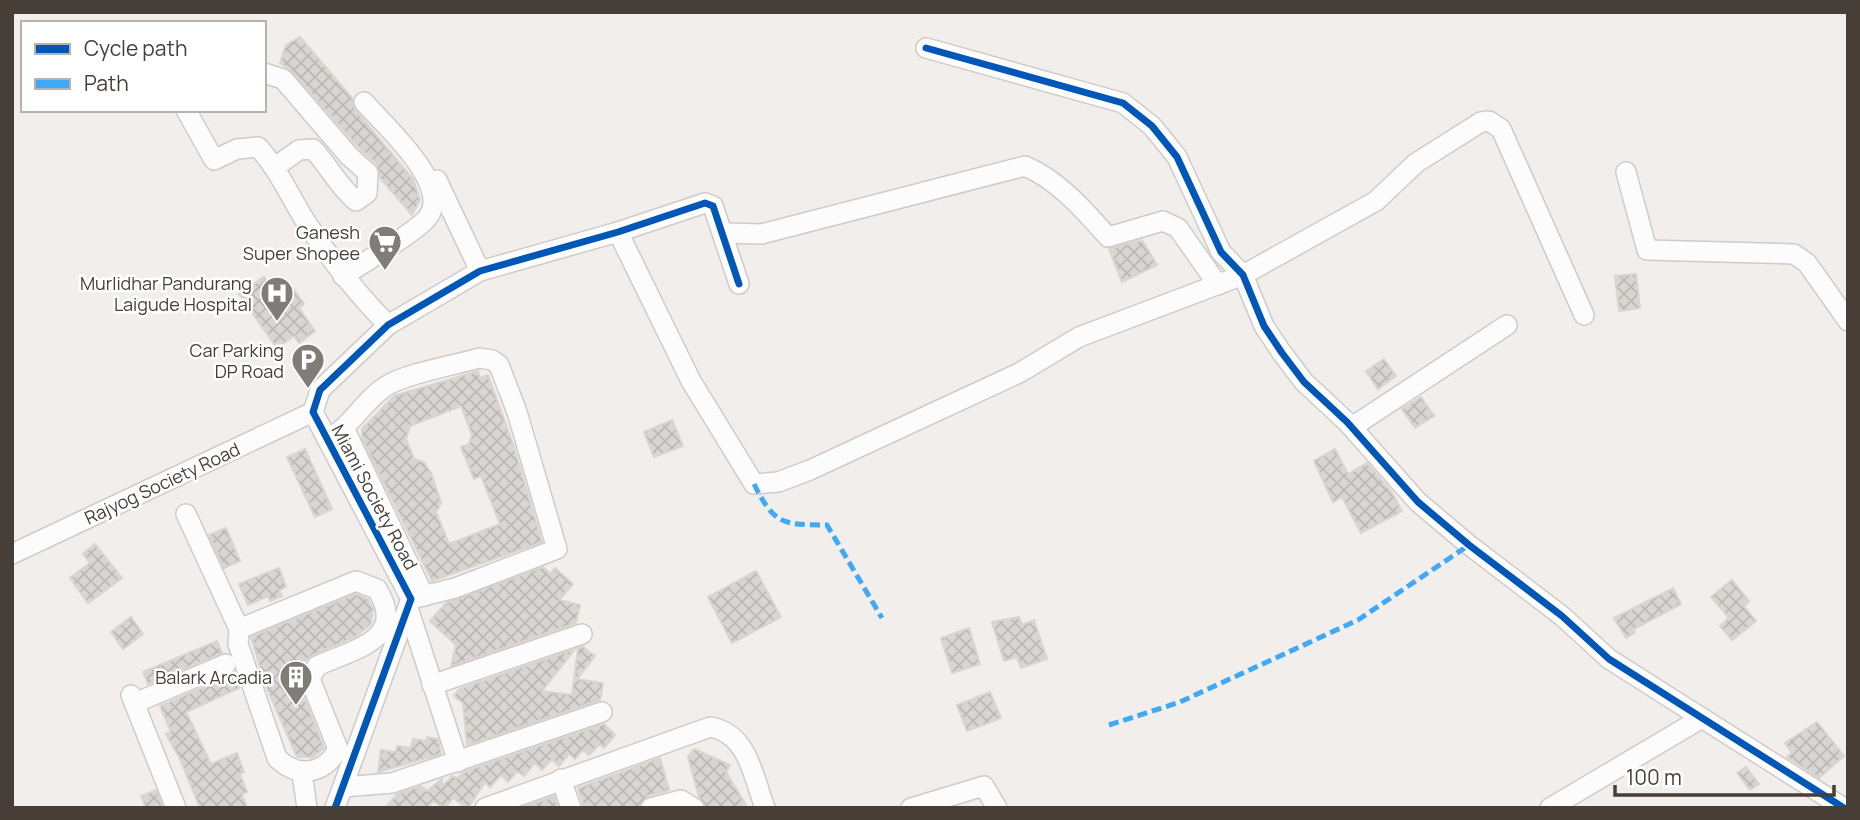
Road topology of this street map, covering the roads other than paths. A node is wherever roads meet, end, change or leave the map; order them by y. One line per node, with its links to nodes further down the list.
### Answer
1 (926, 48): 11 (street)
2 (266, 74): 6 (street)
3 (364, 102): 12 (street)
4 (188, 112): 6 (street)
5 (429, 164): 10 (street)
6 (275, 167): 12 (street)
7 (1626, 172): 16 (street)
8 (618, 232): 9 (street, Miami Society Road); 10 (street, Miami Society Road); 14 (street)
9 (724, 233): 13 (street); 14 (street)
10 (480, 271): 17 (street, Miami Society Road)
11 (1243, 275): 14 (street); 15 (street); 20 (street)
12 (343, 276): 17 (street)
13 (740, 284)
14 (1218, 285)
15 (1584, 315)
16 (1848, 321)
17 (388, 325): 19 (street, Miami Society Road)
18 (1507, 325): 20 (street)
19 (313, 412): 22 (street, Miami Society Road); 25 (street, Rajyog Society Road)
20 (1352, 427): 32 (street)
21 (345, 430): 22 (street); 24 (street); 26 (street)
22 (327, 439): 24 (street, Miami Society Road)
23 (186, 514): 27 (street)
24 (380, 523): 26 (street, Miami Society Road)
25 (12, 554)
26 (414, 601): 30 (street, Miami Society Road); 36 (street)
27 (239, 629): 34 (street); 34 (street)
28 (582, 634): 30 (street)
29 (226, 664): 37 (street)
30 (432, 685): 33 (street, Miami Society Road)
31 (602, 712): 33 (street)
32 (1702, 718): 47 (street); 48 (street)
33 (458, 762): 36 (street)
34 (302, 773): 38 (street)
35 (561, 779): 40 (street); 41 (street); 44 (street)
36 (343, 787): 39 (street)
37 (177, 808)
38 (307, 808)
39 (335, 808)
40 (485, 808)
41 (570, 808)
42 (651, 808): 43 (street)
43 (694, 808)
44 (765, 808)
45 (911, 808): 46 (street)
46 (997, 808)
47 (1550, 808)
48 (1843, 808)

